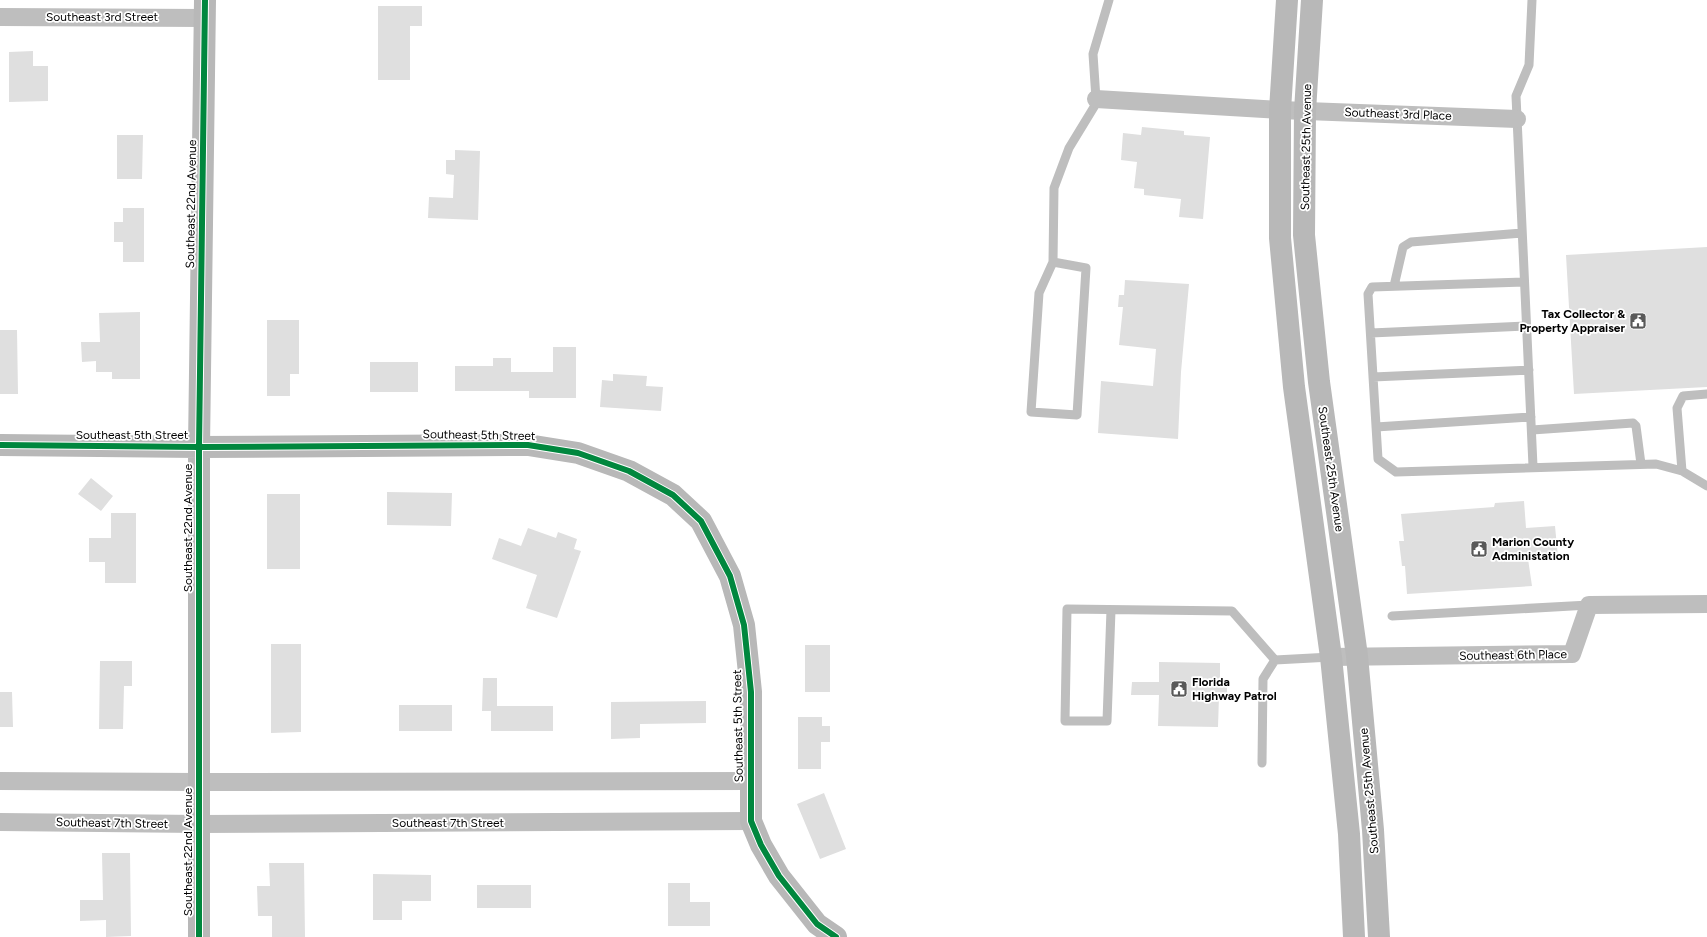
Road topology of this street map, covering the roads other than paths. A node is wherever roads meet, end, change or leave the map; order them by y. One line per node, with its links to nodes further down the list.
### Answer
1 (1109, 0): 7 (lane)
2 (1287, 0): 8 (street, Southeast 25th Avenue)
3 (1312, 0): 9 (street, Southeast 25th Avenue)
4 (1532, 0): 10 (lane)
5 (205, 9): 6 (street, Southeast 3rd Street); 24 (street, Southeast 22nd Avenue)
6 (0, 16)
7 (1096, 99): 8 (street, Southeast 3rd Place); 12 (lane)
8 (1280, 110): 9 (street, Southeast 3rd Place); 34 (street, Southeast 25th Avenue)
9 (1305, 111): 10 (street, Southeast 3rd Place); 33 (street, Southeast 25th Avenue)
10 (1517, 119): 11 (lane)
11 (1522, 233): 13 (lane); 14 (lane)
12 (1053, 262): 12 (lane)
13 (1524, 282): 14 (lane); 15 (lane)
14 (1394, 286): 16 (lane)
15 (1526, 326): 16 (lane); 17 (lane)
16 (1371, 333): 18 (lane)
17 (1529, 370): 18 (lane); 20 (lane)
18 (1373, 377): 21 (lane)
19 (1707, 394): 27 (lane)
20 (1531, 417): 21 (lane); 22 (lane)
21 (1376, 427): 26 (lane)
22 (1532, 430): 25 (lane); 26 (lane)
23 (0, 445): 24 (street, Southeast 5th Street)
24 (199, 447): 38 (street, Southeast 5th Street); 39 (street, Southeast 22nd Avenue)
25 (1641, 464): 26 (lane); 27 (lane)
26 (1533, 466)
27 (1682, 471): 28 (lane)
28 (1707, 486)
29 (1707, 604): 30 (street)
30 (1589, 605): 32 (lane); 33 (street, Southeast 6th Place)
31 (1111, 610): 31 (lane); 35 (lane)
32 (1392, 616)
33 (1357, 656): 34 (street, Southeast 6th Place); 46 (street, Southeast 25th Avenue)
34 (1331, 657): 35 (lane); 45 (street, Southeast 25th Avenue)
35 (1275, 660): 36 (lane)
36 (1262, 763)
37 (0, 781): 39 (street)
38 (751, 781): 39 (street); 40 (street, Southeast 5th Street)
39 (199, 782): 42 (street, Southeast 22nd Avenue)
40 (751, 821): 42 (street, Southeast 7th Street); 44 (street)
41 (0, 822): 42 (street, Southeast 7th Street)
42 (199, 824): 43 (street, Southeast 22nd Avenue)
43 (199, 937)
44 (836, 937)
45 (1354, 937)
46 (1379, 937)

